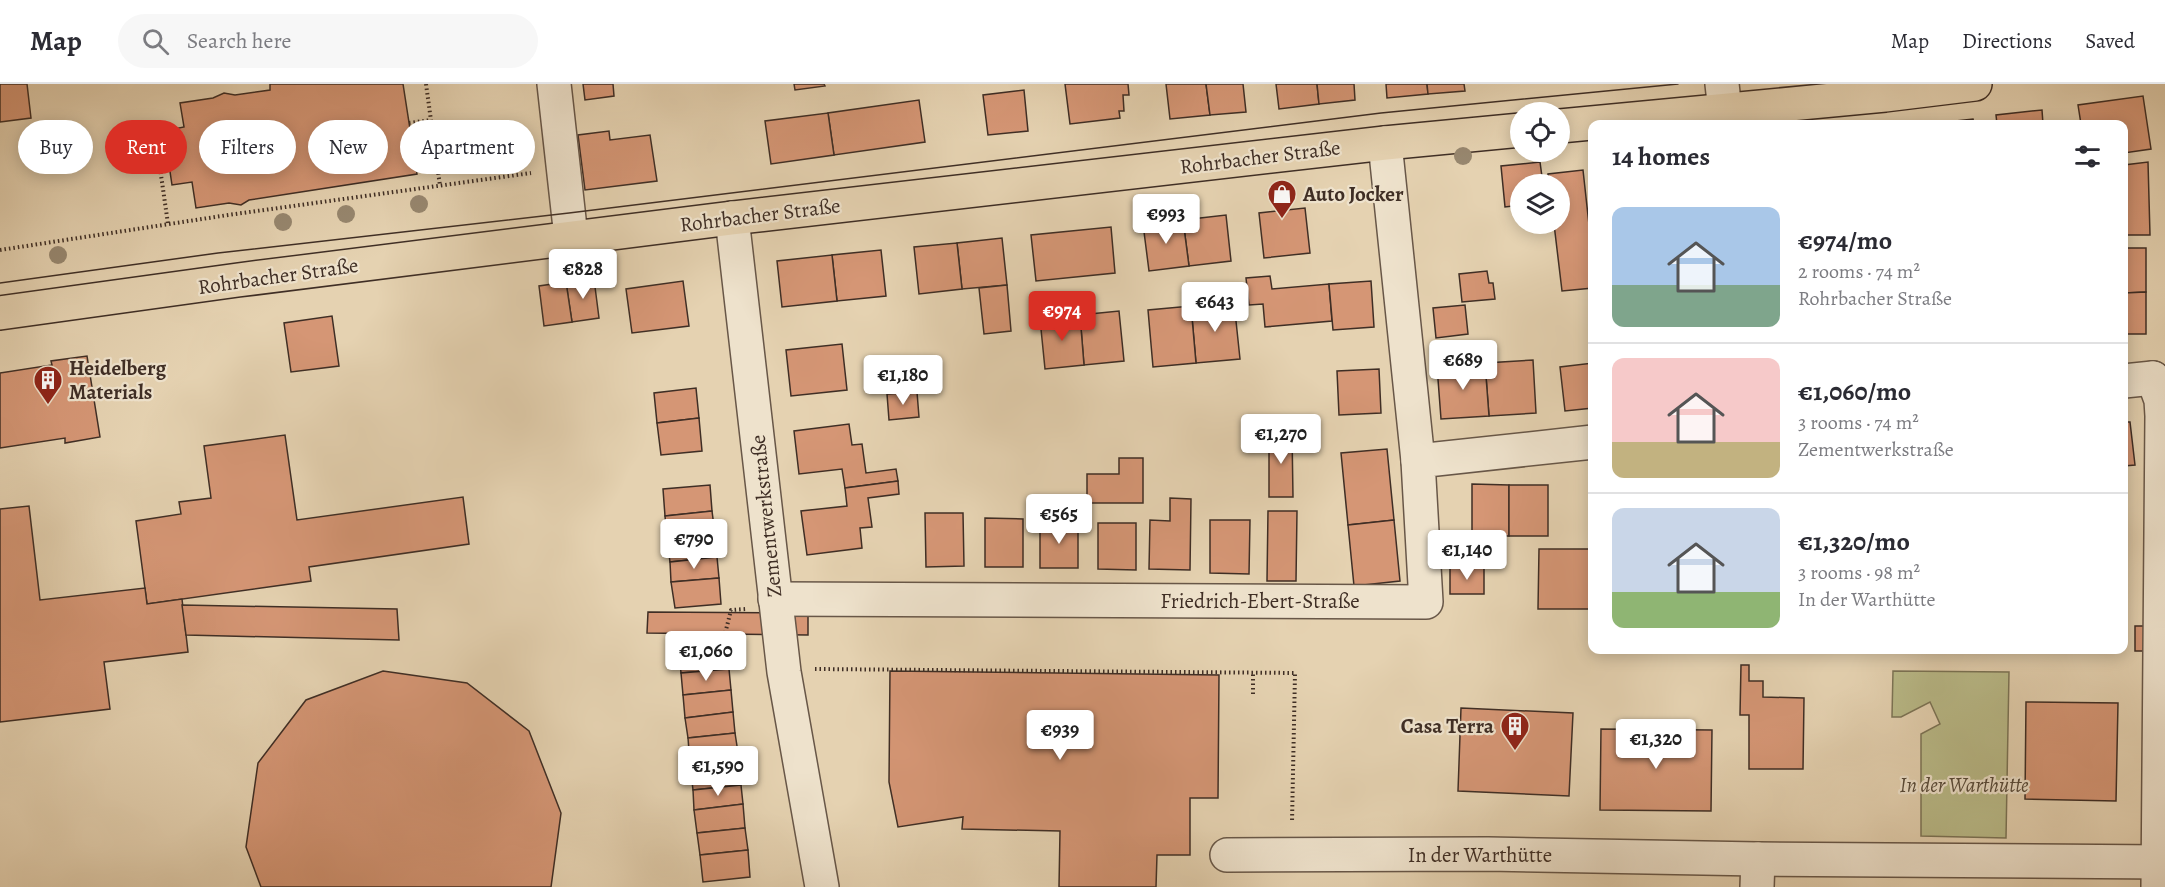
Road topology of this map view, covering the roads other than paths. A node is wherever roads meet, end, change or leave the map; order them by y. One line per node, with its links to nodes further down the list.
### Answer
1 (554, 84): 10 (street)
2 (1974, 84): 3 (main road)
3 (1723, 98): 4 (main road)
4 (1595, 120)
5 (1588, 121): 6 (main road)
6 (1570, 124)
7 (1510, 131): 8 (main road, Rohrbacher Straße)
8 (1384, 142): 9 (main road, Rohrbacher Straße); 14 (street)
9 (732, 218): 10 (main road, Rohrbacher Straße); 16 (street, Zementwerkstraße)
10 (571, 237): 11 (main road, Rohrbacher Straße)
11 (0, 313)
12 (2147, 374): 15 (street)
13 (1588, 443): 14 (street)
14 (1418, 462): 16 (street, Friedrich-Ebert-Straße)
15 (2163, 590): 18 (street)
16 (766, 603): 20 (street, Zementwerkstraße)
17 (1227, 855): 19 (street, In der Warthütte)
18 (2160, 870): 19 (street, In der Warthütte)
19 (1758, 873)
20 (821, 885)

